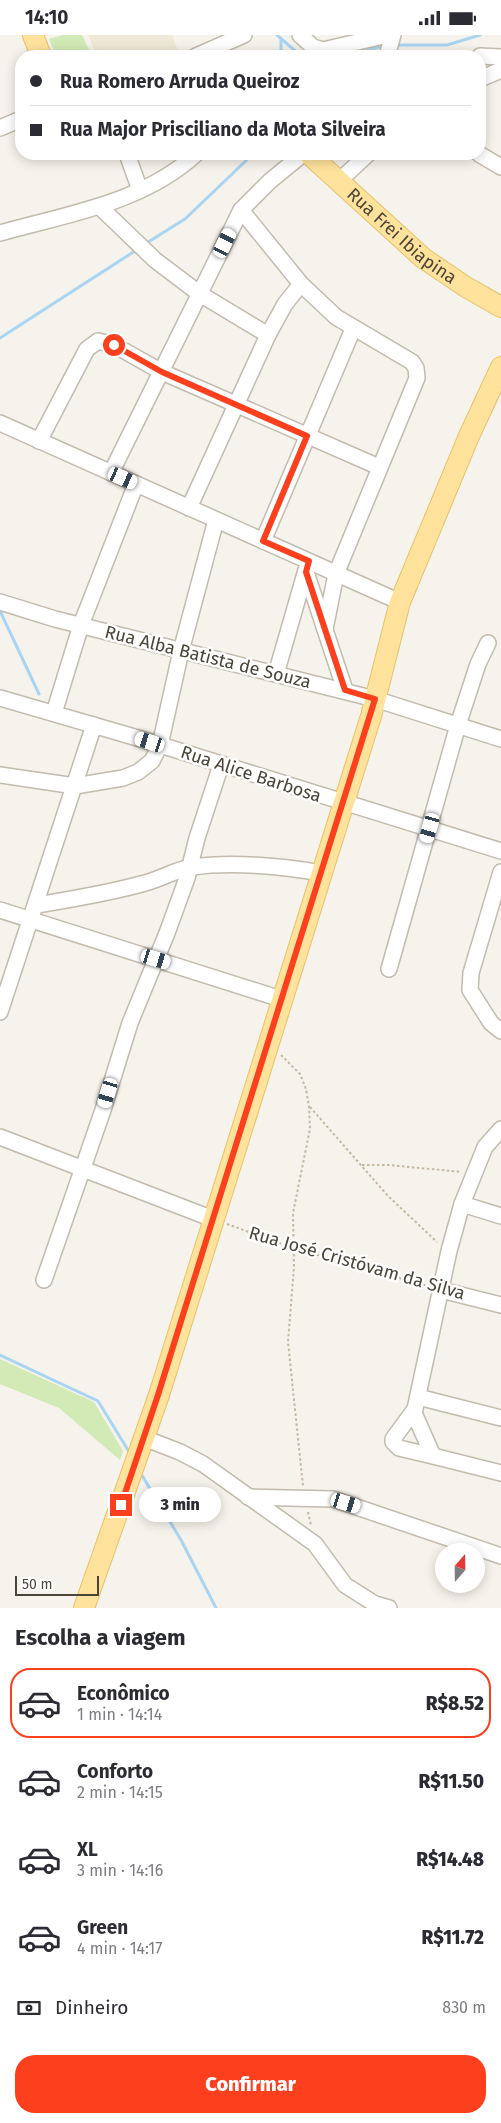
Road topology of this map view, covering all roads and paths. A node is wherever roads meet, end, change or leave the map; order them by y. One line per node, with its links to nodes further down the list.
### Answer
1 (33, 35): 6 (main road)
2 (244, 35): 7 (street)
3 (300, 35): 4 (street)
4 (388, 35)
5 (392, 35): 8 (street)
6 (39, 50)
7 (211, 50)
8 (389, 50)
9 (486, 56): 10 (street)
10 (501, 57)
11 (501, 69): 12 (street)
12 (486, 76)
13 (15, 121): 14 (street)
14 (0, 127)
15 (486, 158): 21 (street)
16 (129, 160): 23 (street)
17 (188, 160): 23 (street)
18 (296, 160): 25 (street)
19 (315, 160): 22 (main road, Rua Frei Ibiapina)
20 (362, 160): 22 (street)
21 (501, 167)
22 (338, 182): 29 (main road, Rua Frei Ibiapina)
23 (140, 190): 24 (street)
24 (100, 207): 26 (street); 28 (street)
25 (241, 210): 27 (street); 28 (street)
26 (0, 233)
27 (301, 284): 30 (street); 31 (street)
28 (200, 294): 31 (street); 33 (street)
29 (501, 307)
30 (353, 329): 36 (street); 38 (street)
31 (268, 335): 34 (street)
32 (501, 367): 47 (main road)
33 (162, 372): 34 (street); 37 (street); 39 (street)
34 (235, 406): 36 (street); 41 (street)
35 (0, 423): 37 (street)
36 (307, 436): 38 (street); 43 (street)
37 (39, 441): 39 (street)
38 (379, 467): 45 (street)
39 (111, 473): 40 (street)
40 (136, 484): 41 (street); 48 (street)
41 (189, 507): 42 (street)
42 (216, 520): 43 (street); 51 (street)
43 (263, 541): 44 (street)
44 (307, 567): 45 (street); 49 (street); 52 (street)
45 (336, 574): 47 (street); 49 (street)
46 (0, 602): 48 (street, Rua Alba Batista de Souza)
47 (400, 602): 55 (main road)
48 (81, 625): 51 (street, Rua Alba Batista de Souza); 56 (street)
49 (326, 629): 53 (street)
50 (488, 643): 58 (street)
51 (181, 651): 52 (street, Rua Alba Batista de Souza); 60 (street)
52 (276, 674): 53 (street, Rua Alba Batista de Souza)
53 (345, 690): 55 (street, Rua Alba Batista de Souza)
54 (0, 698): 56 (street, Rua Alice Barbosa)
55 (375, 699): 58 (street, Rua Alba Batista de Souza); 64 (main road)
56 (54, 713): 57 (street, Rua Alice Barbosa)
57 (94, 725): 60 (street, Rua Alice Barbosa); 63 (street)
58 (458, 725): 59 (street, Rua Alba Batista de Souza); 65 (street)
59 (501, 739)
60 (160, 745): 61 (street, Rua Alice Barbosa); 63 (street)
61 (221, 765): 64 (street, Rua Alice Barbosa); 67 (street)
62 (0, 775): 63 (street)
63 (74, 786): 70 (street)
64 (342, 803): 65 (street, Rua Alice Barbosa); 69 (main road)
65 (430, 828): 66 (street, Rua Alice Barbosa); 74 (street)
66 (501, 851)
67 (190, 867): 69 (street); 70 (street); 73 (street)
68 (501, 872): 77 (street)
69 (322, 873): 75 (main road)
70 (37, 905): 72 (street)
71 (0, 910): 72 (street)
72 (32, 920): 73 (street); 76 (street)
73 (156, 959): 75 (street); 83 (street)
74 (389, 969)
75 (281, 999): 78 (main road)
76 (0, 1012)
77 (501, 1031)
78 (266, 1047): 79 (path); 87 (main road)
79 (309, 1106): 82 (path); 88 (path)
80 (500, 1132): 84 (street)
81 (0, 1137): 83 (street)
82 (362, 1165): 84 (path); 89 (path)
83 (83, 1170): 87 (street); 90 (street)
84 (474, 1175): 85 (street)
85 (462, 1204): 86 (street); 89 (street)
86 (501, 1216)
87 (213, 1219): 88 (path, Rua José Cristóvam da Silva); 96 (main road)
88 (293, 1248): 91 (path, Rua José Cristóvam da Silva); 100 (path)
89 (449, 1251): 91 (street)
90 (44, 1280)
91 (441, 1290): 92 (street, Rua José Cristóvam da Silva); 93 (street)
92 (501, 1305)
93 (418, 1397): 94 (street); 95 (street)
94 (414, 1413): 97 (street); 97 (street)
95 (501, 1417)
96 (142, 1445): 99 (street); 104 (main road)
97 (433, 1456): 98 (street)
98 (501, 1473)
99 (248, 1497): 100 (street); 101 (street)
100 (305, 1499): 101 (path); 102 (street)
101 (315, 1544): 103 (street)
102 (501, 1556)
103 (379, 1607)
104 (84, 1608)

